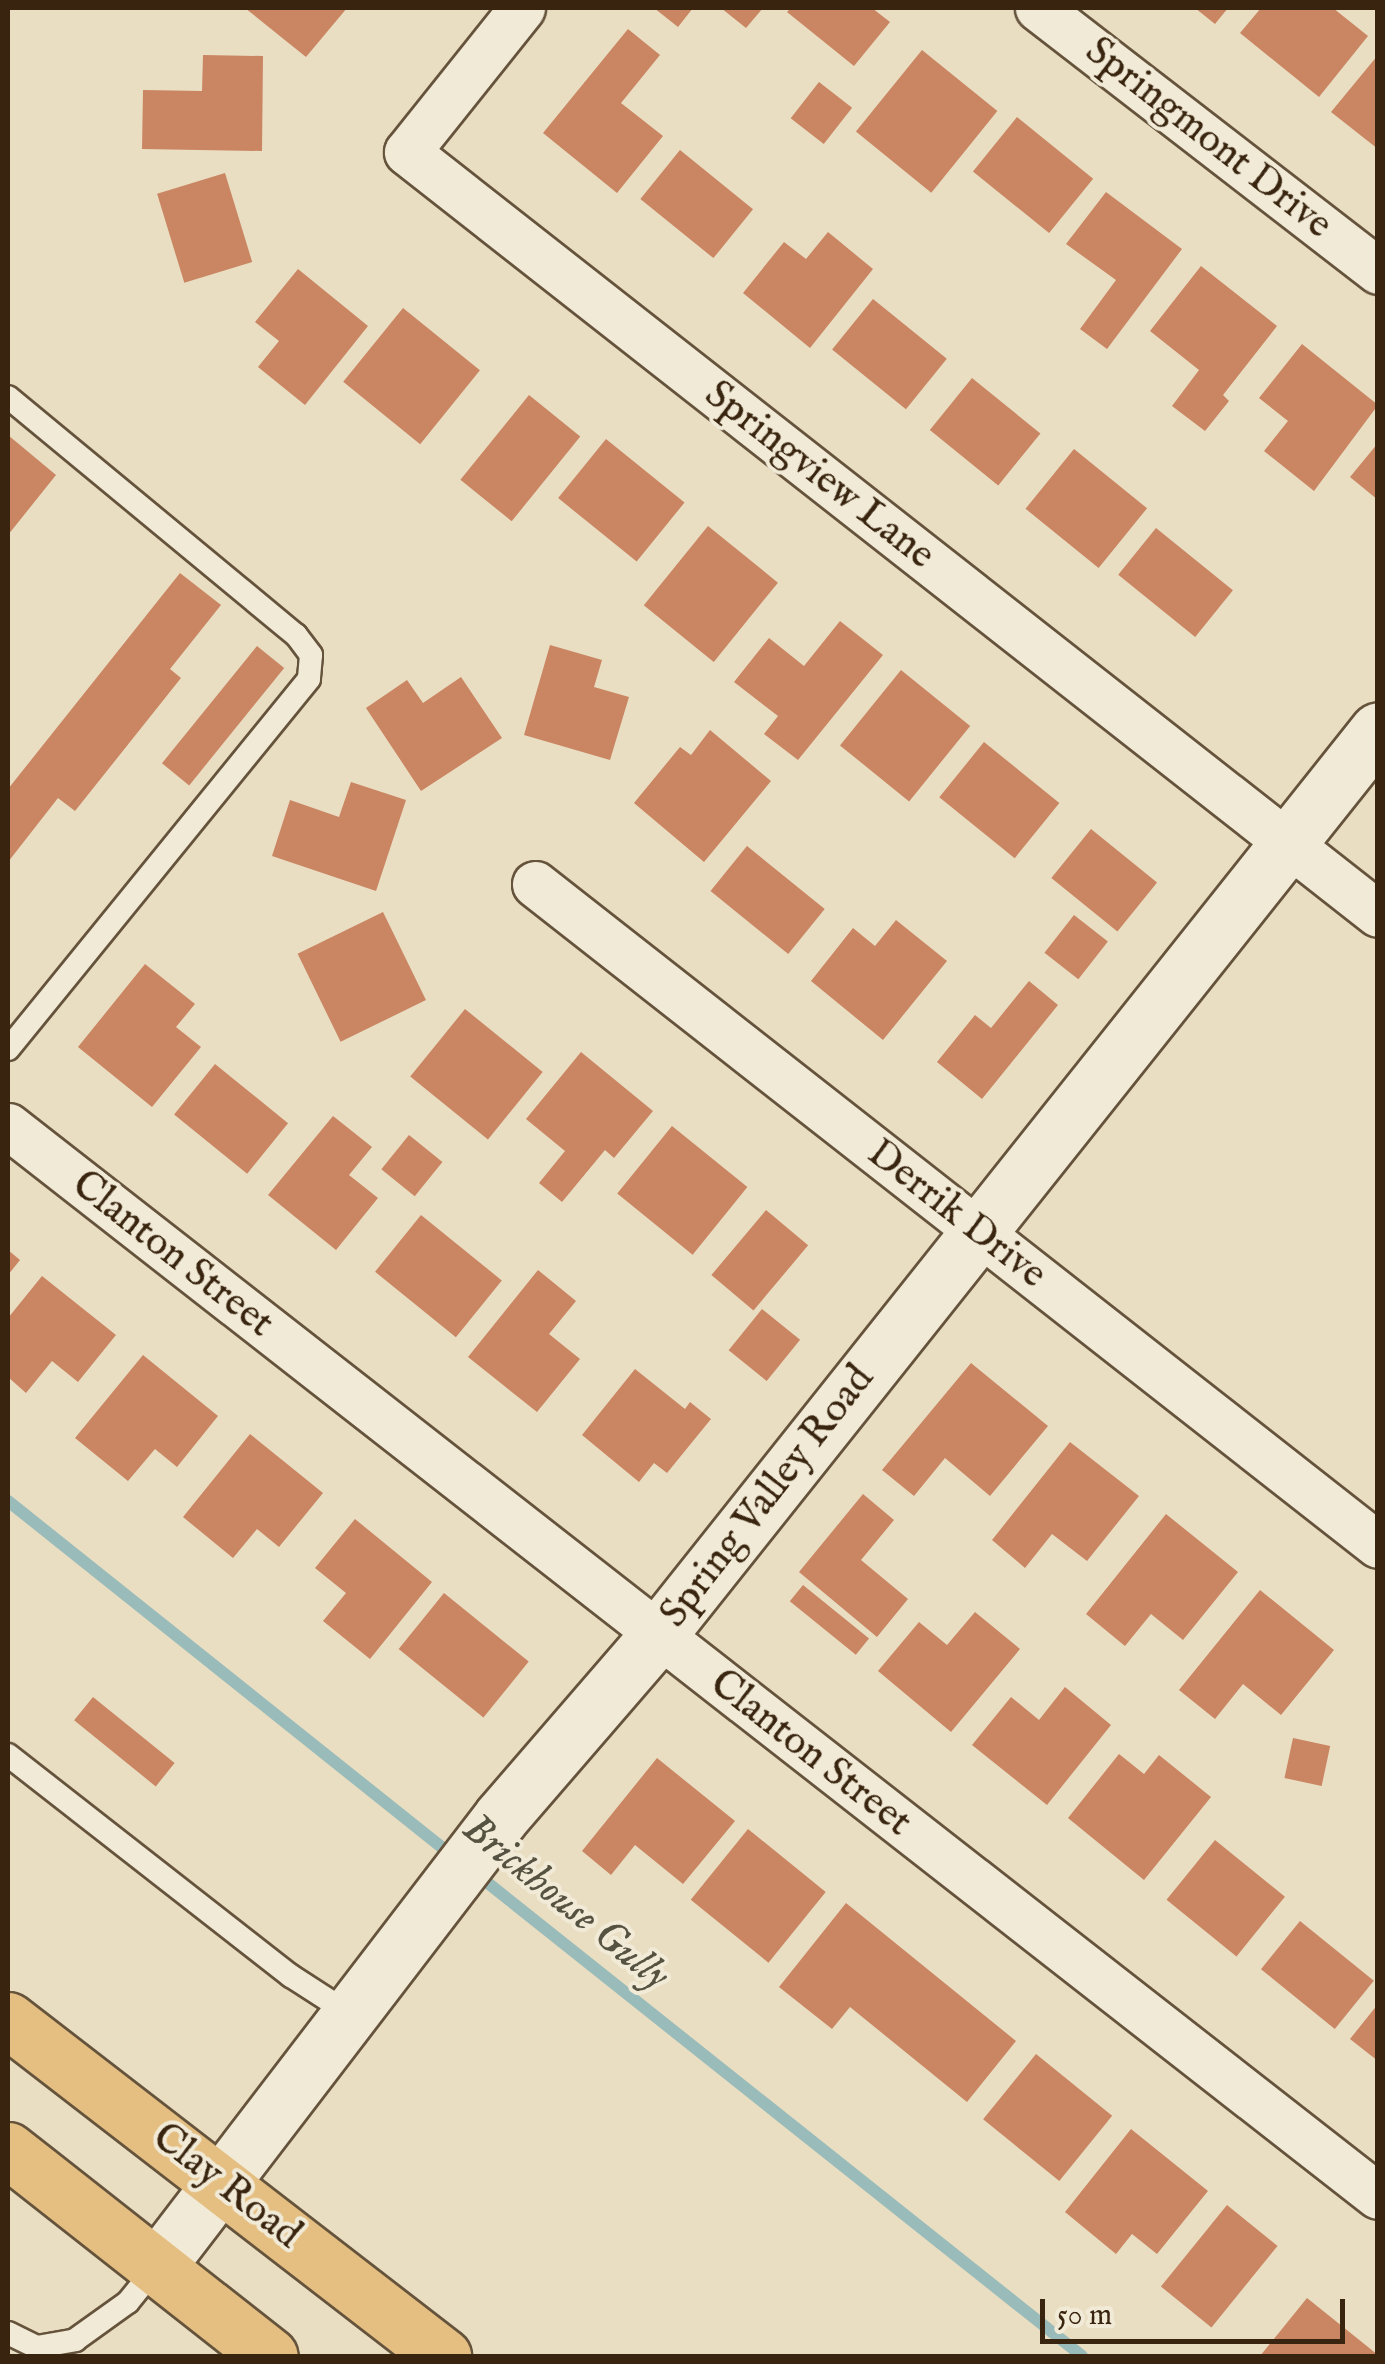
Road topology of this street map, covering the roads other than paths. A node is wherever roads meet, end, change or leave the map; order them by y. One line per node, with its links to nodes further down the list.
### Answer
1 (522, 8): 6 (street, Springview Lane)
2 (1038, 8): 3 (street, Springmont Drive)
3 (1378, 271)
4 (8, 396): 9 (lane)
5 (1378, 730): 6 (street, Spring Valley Road)
6 (1287, 844): 8 (street, Springview Lane); 11 (street, Spring Valley Road)
7 (535, 884): 11 (street, Derrik Drive)
8 (1378, 914)
9 (8, 1048)
10 (8, 1126): 13 (street, Clanton Street)
11 (978, 1232): 12 (street, Derrik Drive); 13 (street, Spring Valley Road)
12 (1378, 1545)
13 (658, 1636): 15 (street, Spring Valley Road); 19 (street, Clanton Street)
14 (8, 1755): 15 (lane)
15 (350, 2014): 18 (street, Spring Valley Road)
16 (8, 2020): 18 (main road, Clay Road)
17 (14, 2169): 20 (main road)
18 (222, 2183): 20 (street, Spring Valley Road); 23 (main road, Clay Road)
19 (1378, 2196)
20 (158, 2265): 21 (lane); 22 (main road)
21 (8, 2333)
22 (270, 2356)
23 (443, 2356)

